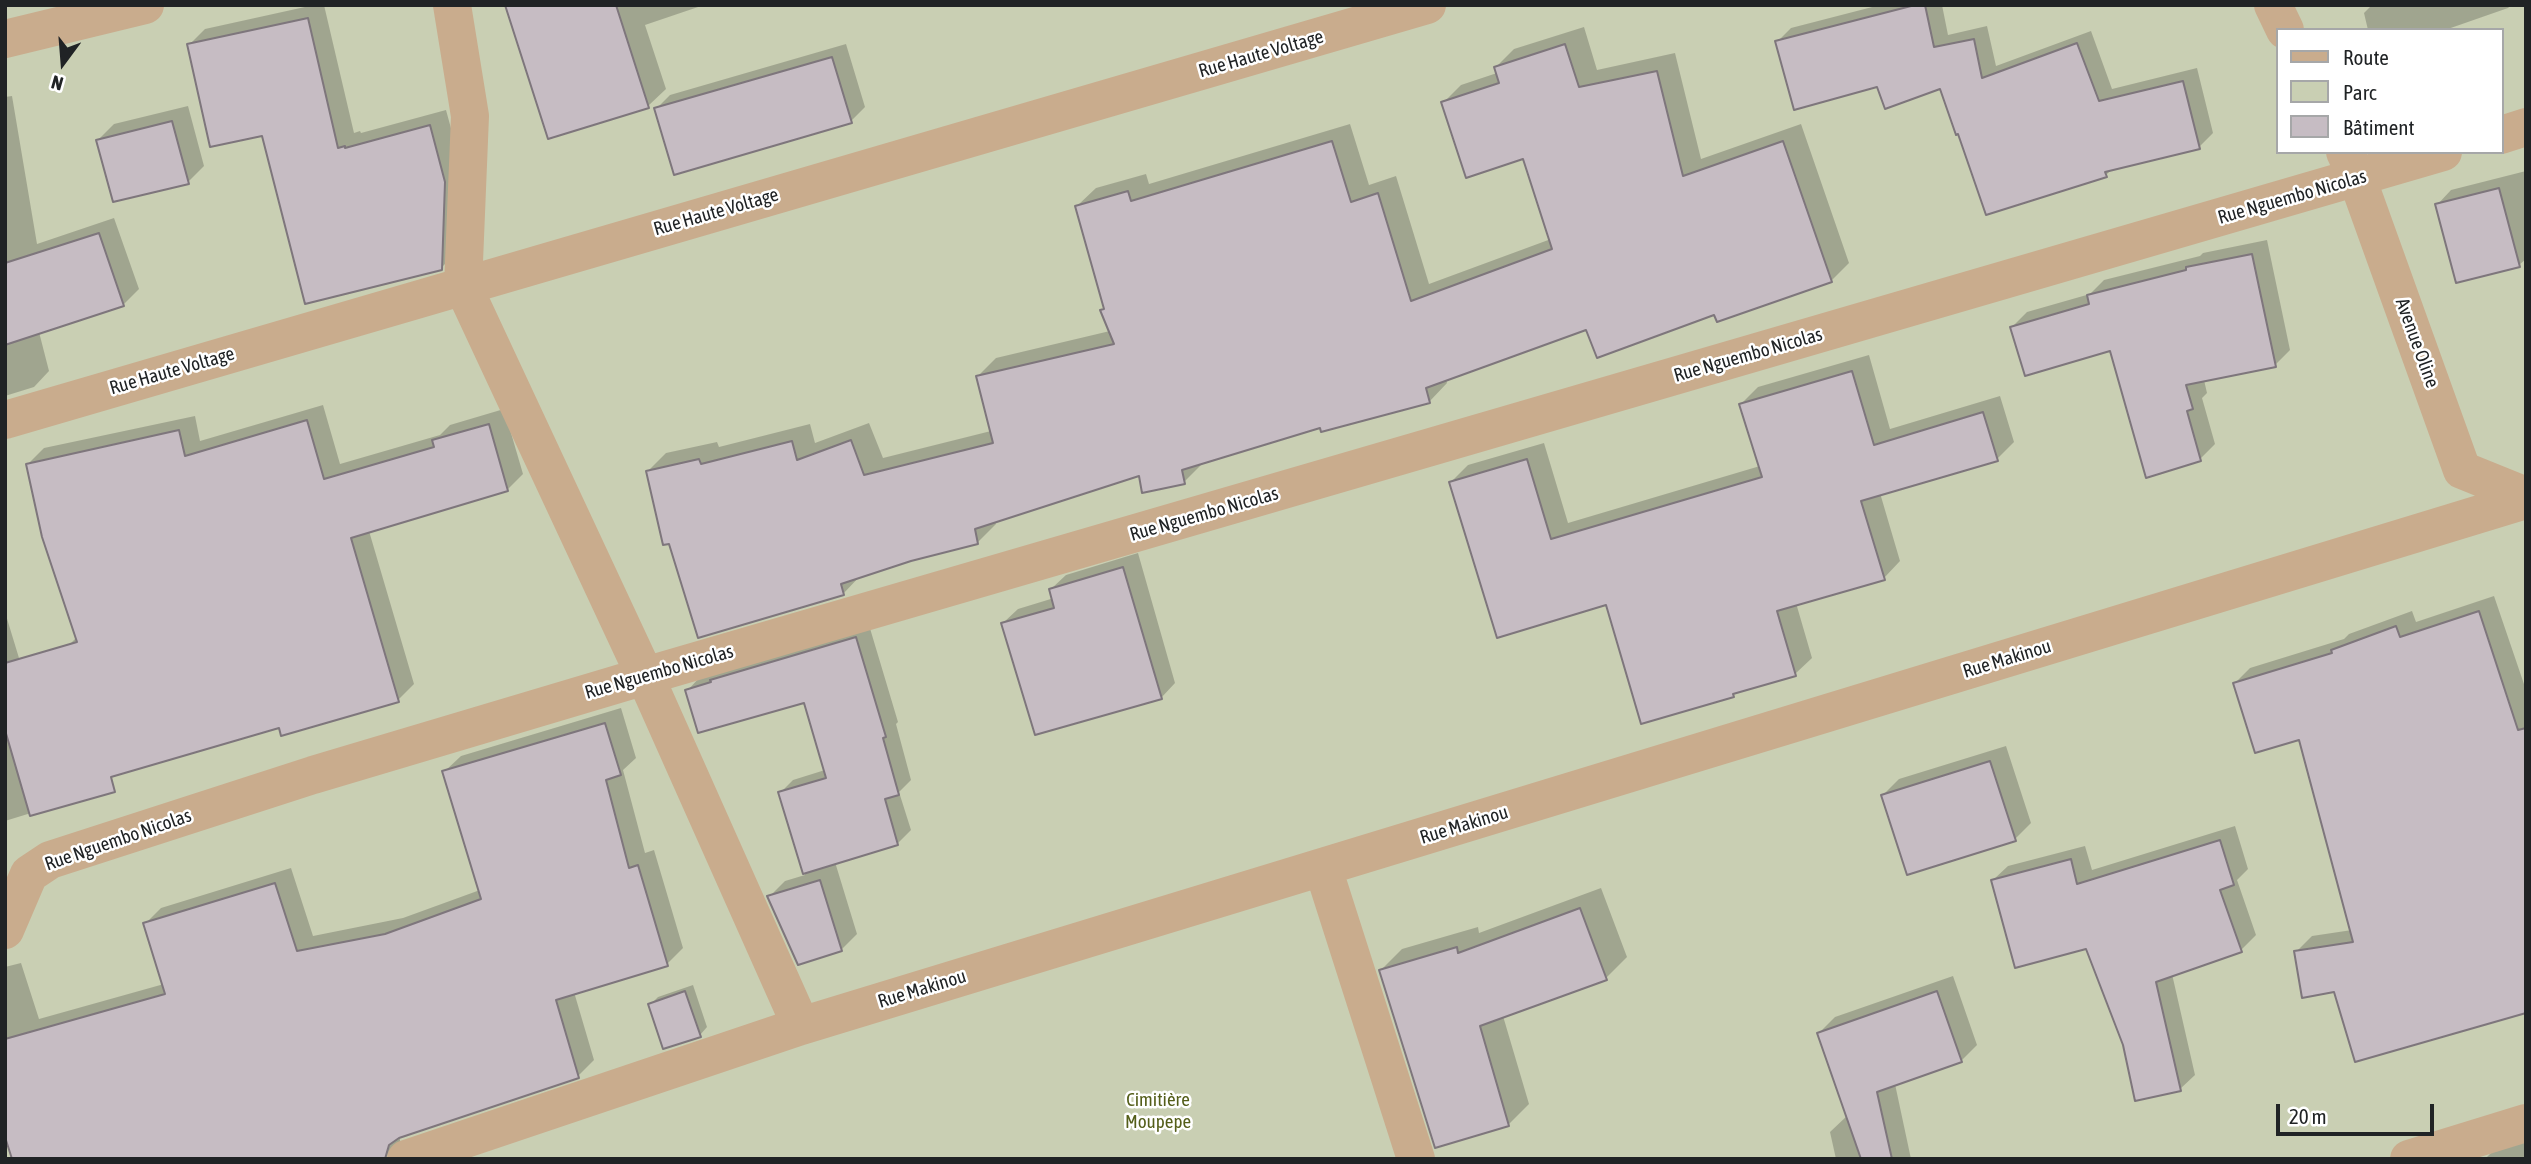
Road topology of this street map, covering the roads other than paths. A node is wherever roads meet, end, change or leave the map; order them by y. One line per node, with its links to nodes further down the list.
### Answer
1 (145, 5): 6 (street)
2 (452, 5): 11 (street)
3 (1427, 5): 11 (street, Rue Haute Voltage)
4 (2273, 5): 5 (street)
5 (2284, 28)
6 (5, 39)
7 (2526, 127): 8 (street)
8 (2503, 134)
9 (2429, 154): 10 (street, Rue Nguembo Nicolas)
10 (2351, 165): 13 (street, Avenue Oline); 14 (street, Rue Nguembo Nicolas)
11 (463, 286): 12 (street, Rue Haute Voltage); 14 (street)
12 (5, 420)
13 (2526, 498): 15 (street, Rue Makinou)
14 (645, 676): 16 (street, Rue Nguembo Nicolas); 17 (street)
15 (1323, 869): 17 (street, Rue Makinou); 20 (street)
16 (5, 930)
17 (801, 1026): 19 (street, Rue Makinou)
18 (2526, 1123): 21 (street)
19 (406, 1159)
20 (1416, 1159)
21 (2409, 1159)

